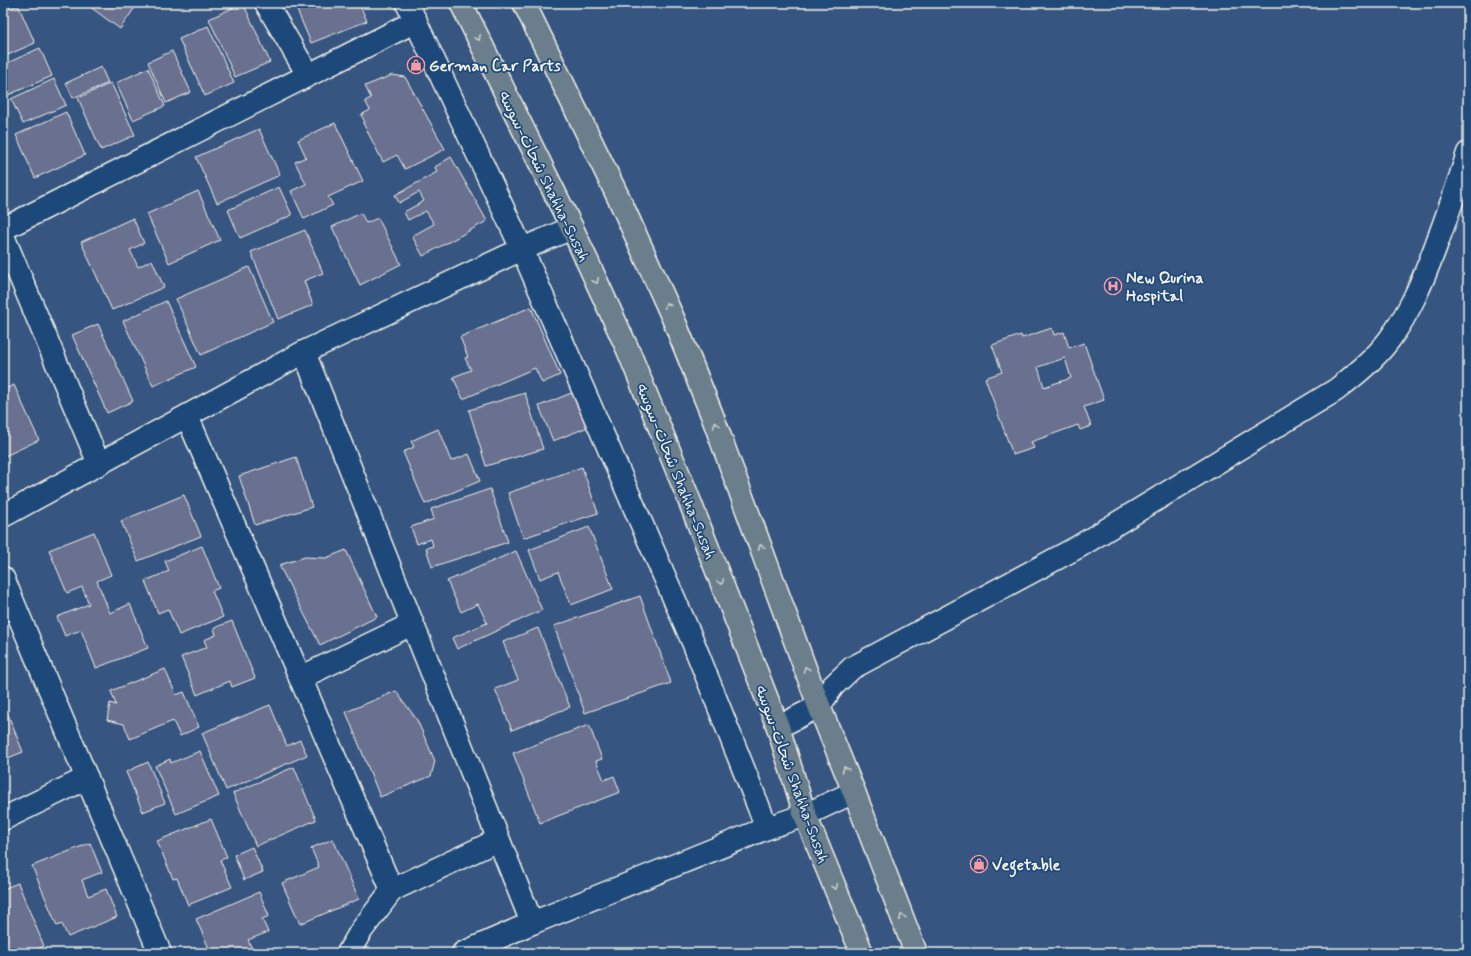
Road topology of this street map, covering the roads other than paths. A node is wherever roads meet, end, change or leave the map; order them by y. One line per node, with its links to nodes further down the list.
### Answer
1 (266, 3): 5 (street)
2 (461, 3): 7 (main road, شحات-سوسه Shahha-Susah, one-way to 7)
3 (524, 3): 18 (main road, one-way to 3)
4 (411, 12): 5 (street); 10 (street)
5 (308, 75): 8 (street)
6 (1468, 153): 18 (street)
7 (572, 228): 10 (street); 19 (main road, شحات-سوسه Shahha-Susah, one-way to 19)
8 (3, 229)
9 (3, 236): 13 (street)
10 (522, 249): 11 (street); 24 (street)
11 (304, 352): 12 (street); 16 (street)
12 (187, 416): 13 (street); 17 (street)
13 (99, 464): 14 (street)
14 (3, 516)
15 (3, 578): 20 (street)
16 (412, 624): 17 (street); 25 (street)
17 (300, 678): 26 (street)
18 (819, 706): 19 (street); 21 (main road, one-way to 18)
19 (778, 727): 22 (main road, شحات-سوسه Shahha-Susah)
20 (87, 778): 23 (street); 28 (street)
21 (854, 792): 22 (street); 32 (main road, one-way to 21)
22 (805, 815): 24 (street); 31 (main road, شحات-سوسه Shahha-Susah, one-way to 31)
23 (3, 819)
24 (767, 828): 27 (street)
25 (498, 840): 26 (street); 27 (street)
26 (392, 890): 29 (street)
27 (532, 923): 30 (street)
28 (160, 953)
29 (348, 953)
30 (463, 953)
31 (862, 953)
32 (916, 953)

